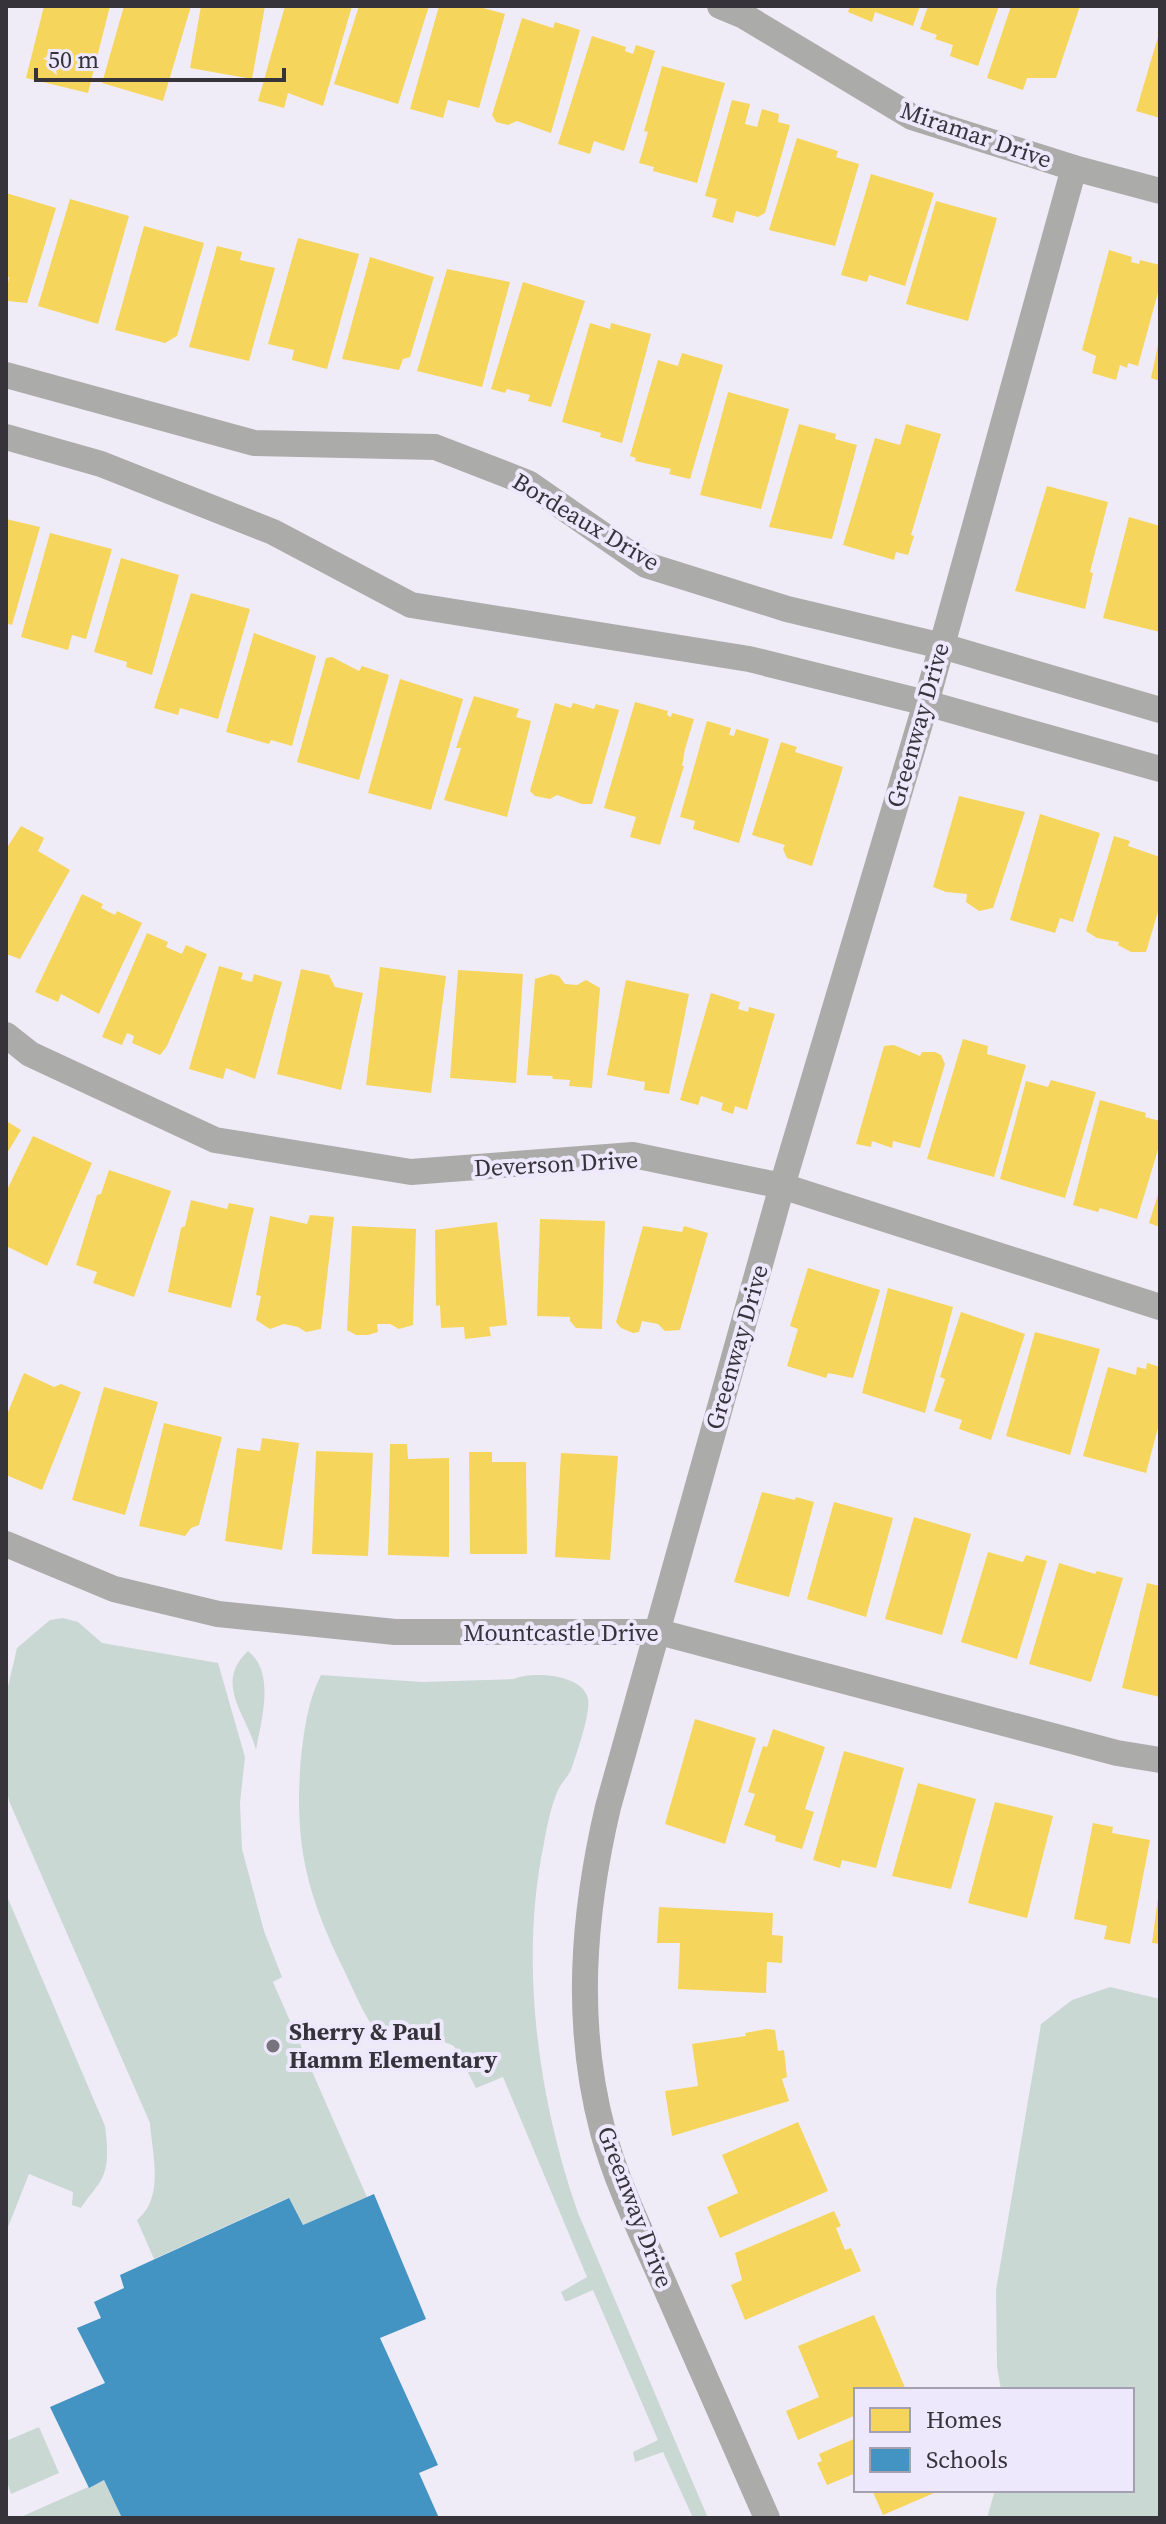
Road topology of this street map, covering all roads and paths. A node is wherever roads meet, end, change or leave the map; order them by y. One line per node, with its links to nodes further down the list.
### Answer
1 (720, 6): 2 (street, Miramar Drive)
2 (1074, 168): 3 (street, Miramar Drive); 6 (street, Greenway Drive)
3 (1160, 191)
4 (6, 375): 6 (street, Bordeaux Drive)
5 (6, 437): 7 (street)
6 (942, 646): 7 (street, Greenway Drive); 8 (street, Bordeaux Drive)
7 (926, 703): 9 (street); 11 (street, Greenway Drive)
8 (1160, 710)
9 (1160, 769)
10 (6, 1035): 11 (street, Deverson Drive)
11 (782, 1186): 12 (street, Deverson Drive); 14 (street, Greenway Drive)
12 (1160, 1307)
13 (6, 1544): 14 (street, Mountcastle Drive)
14 (659, 1632): 15 (street, Mountcastle Drive); 16 (street, Greenway Drive)
15 (1160, 1760)
16 (767, 2518)

